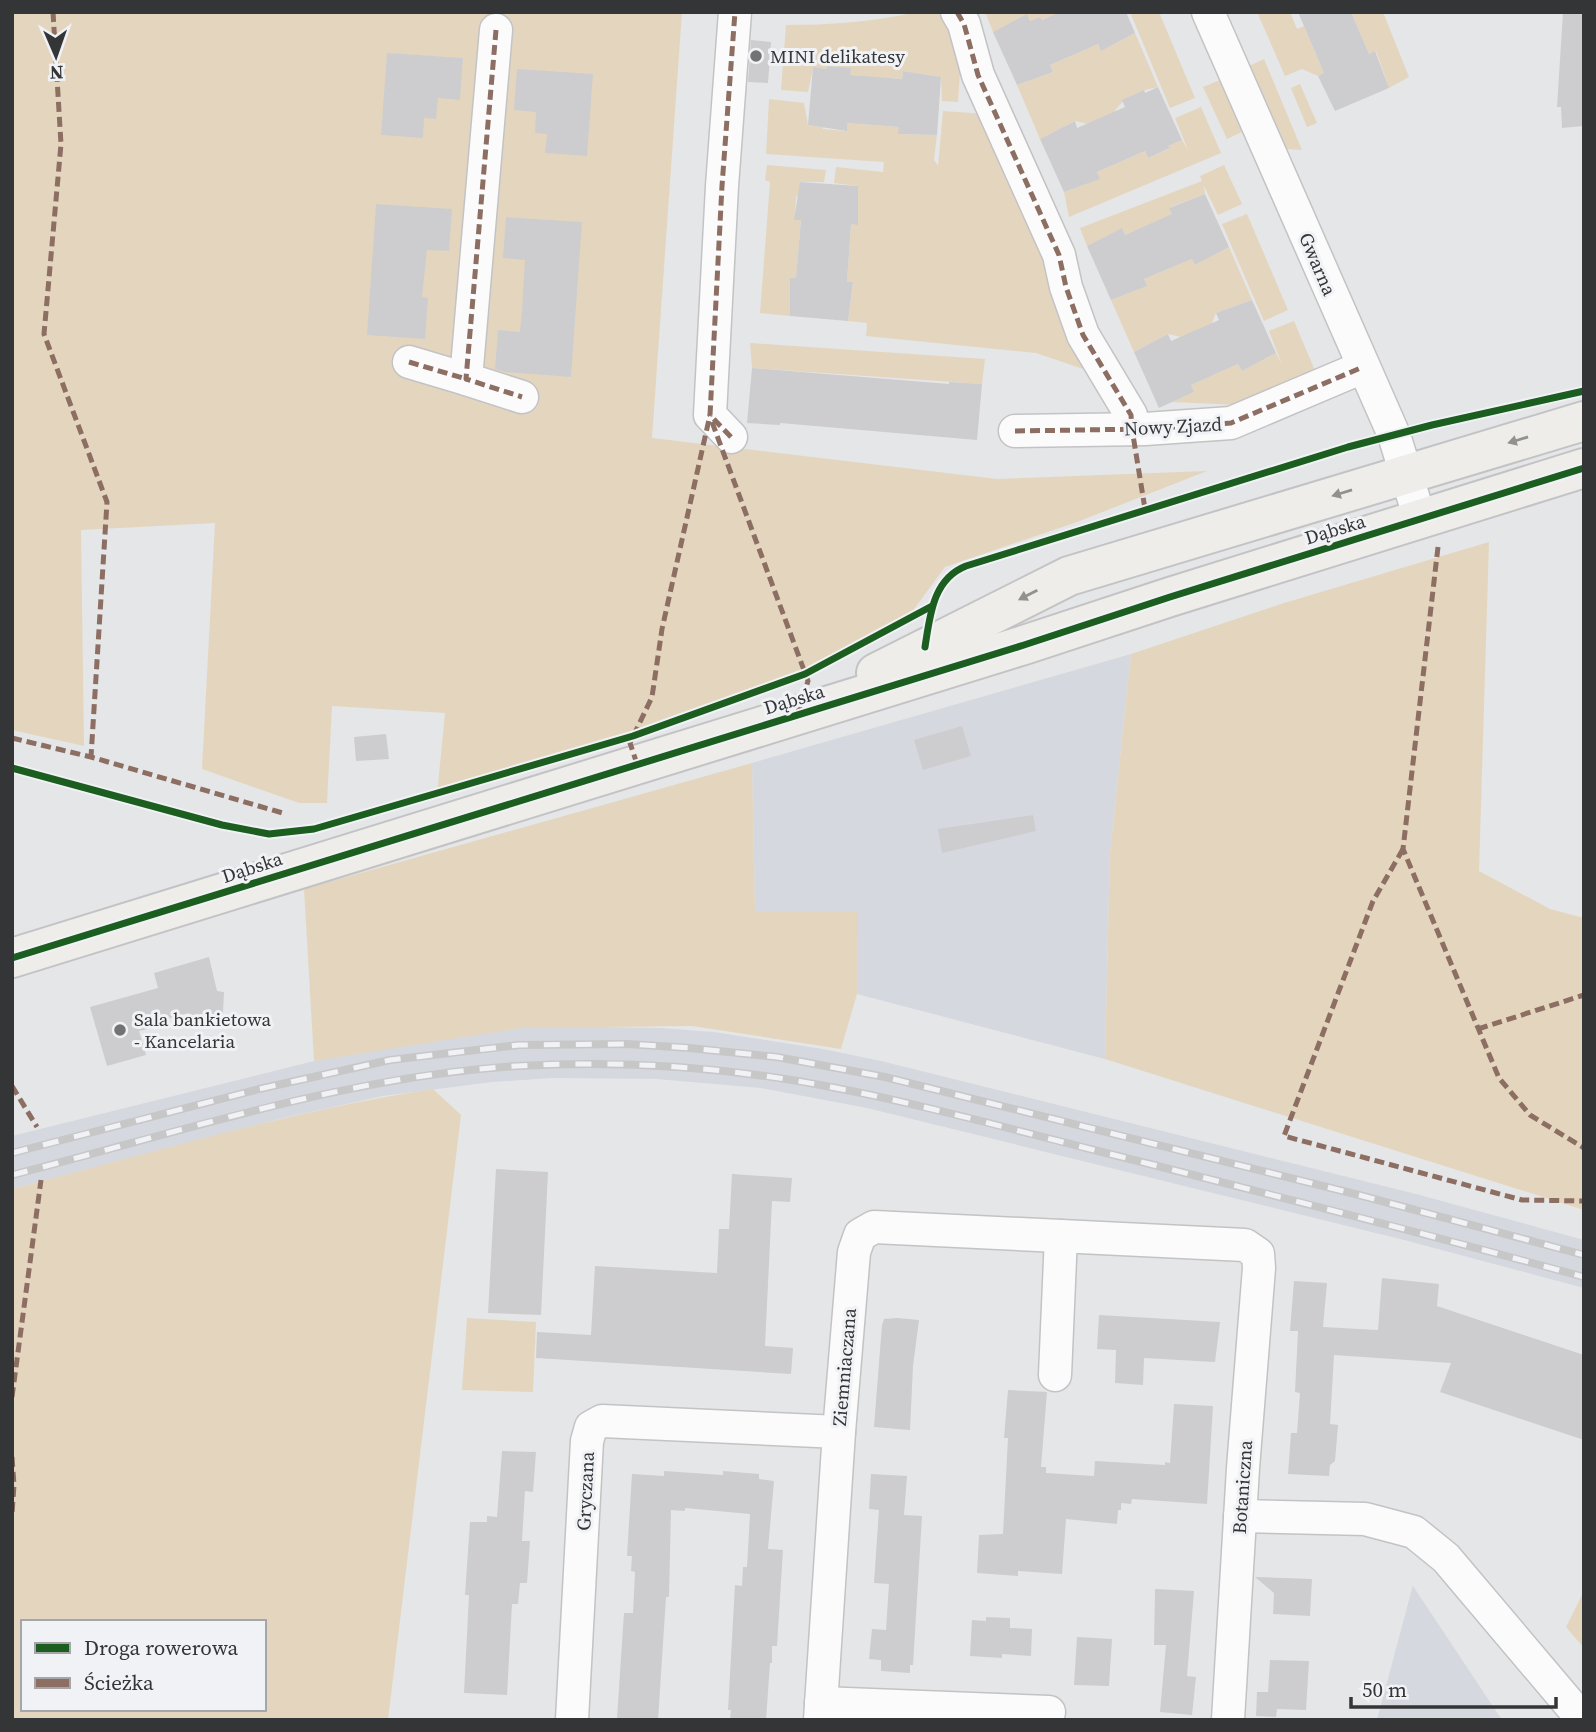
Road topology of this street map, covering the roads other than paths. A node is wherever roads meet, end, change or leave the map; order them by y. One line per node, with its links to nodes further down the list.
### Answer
1 (736, 12): 12 (street)
2 (957, 12): 10 (street)
3 (1208, 12): 6 (street, Gwarna)
4 (496, 30): 7 (street)
5 (408, 362): 7 (street)
6 (1363, 367): 10 (street, Nowy Zjazd); 14 (street, Gwarna)
7 (467, 379): 8 (street)
8 (522, 397)
9 (1584, 421): 14 (street, Dąbska, one-way to 14)
10 (1132, 429): 11 (street, Nowy Zjazd)
11 (1015, 431)
12 (731, 437)
13 (1584, 468): 15 (street, Dąbska)
14 (1407, 473): 15 (street, Gwarna); 16 (street, Dąbska, one-way to 16)
15 (1420, 519): 16 (street, Dąbska)
16 (797, 715): 17 (street, Dąbska)
17 (12, 958)
18 (1061, 1236): 19 (street, Ziemniaczana); 20 (street); 21 (street, Ziemniaczana)
19 (1258, 1254): 22 (street, Botaniczna)
20 (1055, 1375)
21 (839, 1432): 23 (street, Ziemniaczana); 25 (street, Gryczana)
22 (1240, 1516): 26 (street, Botaniczna); 27 (street)
23 (821, 1711): 24 (street, Ziemniaczana)
24 (1049, 1712)
25 (572, 1720)
26 (1228, 1720)
27 (1583, 1720)

